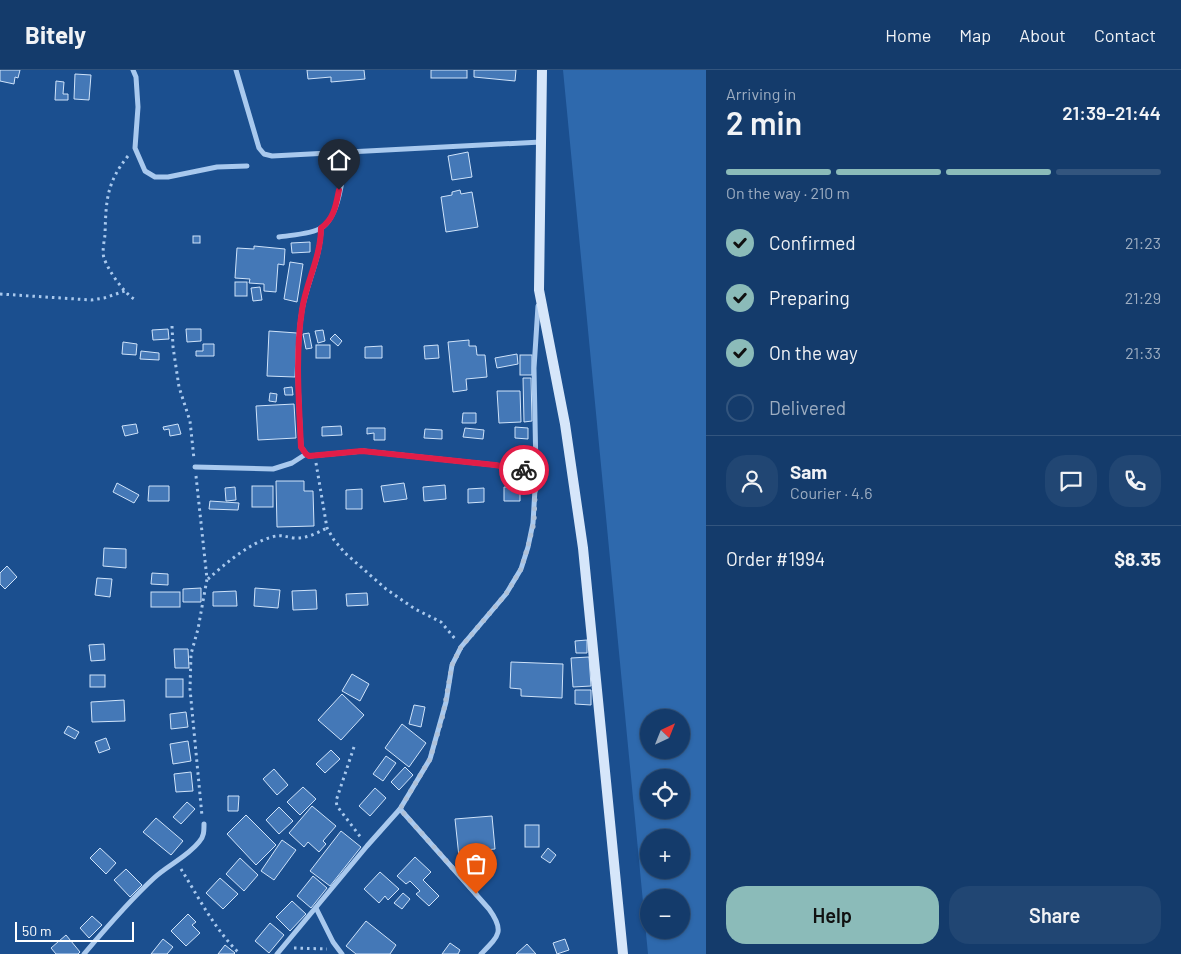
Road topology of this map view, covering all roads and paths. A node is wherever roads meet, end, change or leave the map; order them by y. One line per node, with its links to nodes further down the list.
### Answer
1 (133, 70): 5 (street)
2 (236, 70): 6 (street)
3 (542, 70): 4 (street)
4 (542, 142): 6 (street); 10 (street)
5 (134, 148): 7 (street); 11 (path)
6 (346, 152): 8 (street)
7 (247, 166)
8 (321, 228): 9 (street); 15 (street)
9 (279, 237)
10 (539, 290): 18 (street); 35 (street)
11 (125, 291): 12 (path); 13 (path)
12 (0, 294)
13 (134, 299)
14 (172, 326): 17 (path)
15 (306, 454): 16 (street); 17 (street)
16 (314, 455): 18 (street); 19 (path)
17 (195, 467): 20 (path)
18 (536, 472): 21 (street)
19 (327, 528): 20 (path); 21 (path)
20 (207, 579): 24 (path)
21 (461, 647): 23 (street)
22 (354, 747): 25 (path)
23 (400, 809): 25 (street); 34 (street)
24 (204, 824): 26 (street)
25 (367, 846): 27 (street)
26 (177, 862): 30 (street); 31 (path)
27 (316, 908): 28 (street); 29 (street)
28 (282, 948): 29 (path); 32 (street)
29 (338, 949): 33 (street)
30 (84, 954)
31 (240, 954)
32 (277, 954)
33 (342, 954)
34 (482, 954)
35 (623, 954)

